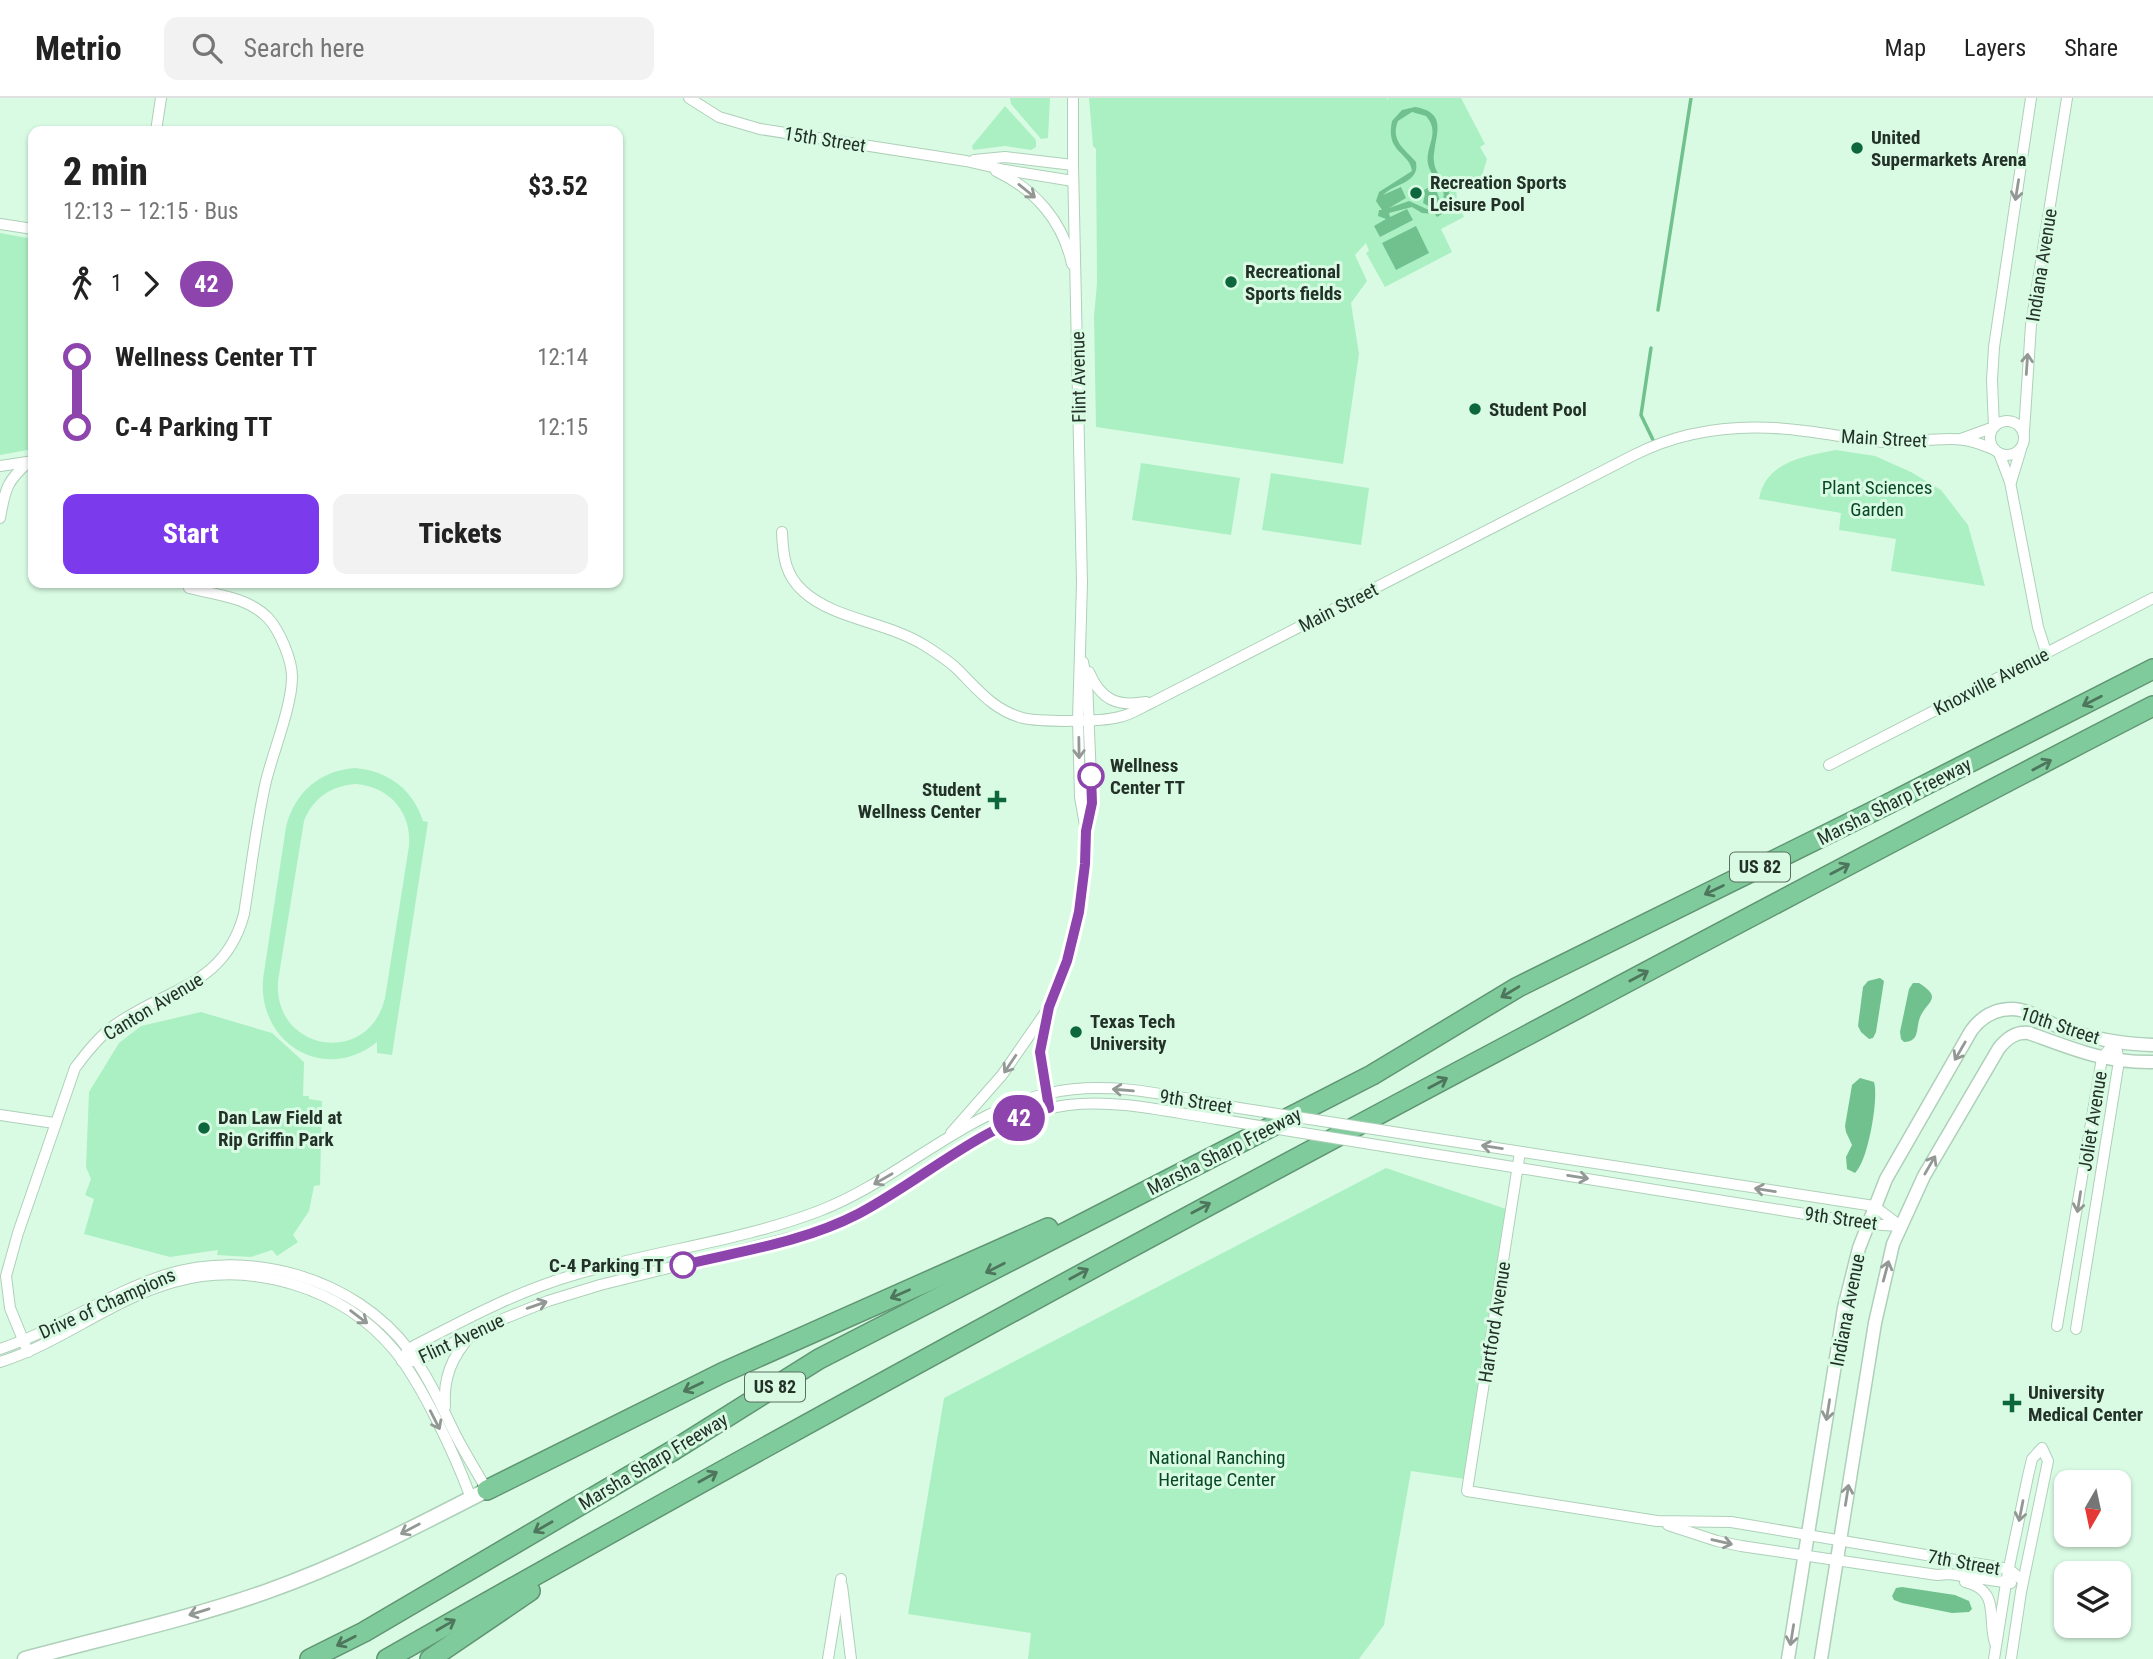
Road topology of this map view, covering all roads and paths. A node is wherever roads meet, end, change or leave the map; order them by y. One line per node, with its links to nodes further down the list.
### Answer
1 (161, 98): 6 (street)
2 (689, 98): 7 (street, 15th Street)
3 (1073, 98): 8 (street, Flint Avenue)
4 (2031, 98): 13 (street, Indiana Avenue, one-way to 13)
5 (2067, 98): 14 (street, Indiana Avenue, one-way to 5)
6 (157, 126)
7 (966, 161): 8 (street, 15th Street); 9 (street, 15th Street); 12 (street, one-way to 12)
8 (1073, 165): 9 (street, Flint Avenue)
9 (1073, 181): 12 (street, Flint Avenue)
10 (0, 224): 11 (street)
11 (28, 227)
12 (1077, 288): 27 (street, Flint Avenue)
13 (1994, 427): 14 (street); 15 (street, Main Street); 17 (street)
14 (2024, 432): 16 (street)
15 (1961, 439): 17 (street, Main Street); 29 (street, Main Street)
16 (2022, 447): 17 (street); 21 (street)
17 (1997, 452): 21 (street)
18 (28, 462): 20 (street)
19 (28, 464): 22 (street)
20 (0, 466)
21 (2010, 482): 26 (street)
22 (0, 518)
23 (782, 533): 32 (street, Main Street)
24 (189, 588): 46 (street, Canton Avenue)
25 (2153, 598): 26 (street, Knoxville Avenue)
26 (2046, 652): 33 (street, Knoxville Avenue)
27 (1082, 655): 29 (street); 31 (street, Flint Avenue); 32 (street, Flint Avenue)
28 (2153, 670): 47 (highway, Marsha Sharp Freeway / US 82, one-way to 47)
29 (1158, 700): 31 (street, Main Street)
30 (2153, 706): 67 (highway, Marsha Sharp Freeway / US 82, one-way to 30)
31 (1089, 719): 32 (street, Main Street); 34 (street, Flint Avenue)
32 (1078, 720): 34 (street, Flint Avenue, one-way to 34)
33 (1829, 765)
34 (1086, 831): 35 (street, Flint Avenue)
35 (1049, 1007): 43 (street, Flint Avenue); 48 (street, Flint Avenue, one-way to 48)
36 (2009, 1009): 38 (street, 10th Street); 51 (street, Indiana Avenue, one-way to 51)
37 (2017, 1034): 40 (street, 10th Street); 53 (street, Indiana Avenue, one-way to 37)
38 (2115, 1042): 39 (street, 10th Street); 40 (street, Joliet Avenue); 41 (street, Joliet Avenue)
39 (2153, 1045)
40 (2102, 1058): 41 (street, 10th Street); 54 (street, Joliet Avenue, one-way to 54)
41 (2119, 1061): 42 (street, 10th Street); 55 (street, Joliet Avenue)
42 (2153, 1062)
43 (1048, 1093): 44 (street, Flint Avenue); 48 (street, Flint Avenue); 49 (street, 9th Street, one-way to 43, bridge)
44 (1049, 1108): 50 (street, 9th Street, bridge); 56 (street, Flint Avenue, one-way to 44)
45 (0, 1115): 46 (street)
46 (54, 1123): 57 (street, Canton Avenue)
47 (1252, 1137): 66 (highway, one-way to 66); 79 (highway, Marsha Sharp Freeway / US 82, one-way to 79)
48 (941, 1143): 59 (street, Flint Avenue, one-way to 59)
49 (1520, 1152): 50 (street, Hartford Avenue); 51 (street, 9th Street, one-way to 49)
50 (1518, 1167): 52 (street, 9th Street, one-way to 52); 65 (street, Hartford Avenue)
51 (1874, 1206): 52 (street, Indiana Avenue); 53 (street, 9th Street)
52 (1867, 1224): 53 (street, 9th Street); 69 (street, Indiana Avenue, one-way to 69)
53 (1899, 1226): 70 (street, Indiana Avenue, one-way to 53)
54 (2057, 1326)
55 (2076, 1329)
56 (475, 1332): 62 (street, Flint Avenue); 64 (street)
57 (22, 1341): 58 (street, Drive of Champions); 59 (street, Drive of Champions); 60 (street, Canton Avenue)
58 (0, 1349)
59 (408, 1349): 61 (street, Flint Avenue); 62 (street, Drive of Champions)
60 (28, 1352): 61 (street, Drive of Champions, one-way to 61); 63 (street, Drive of Champions)
61 (402, 1361): 62 (street, Flint Avenue); 66 (street, Drive of Champions, one-way to 66)
62 (416, 1361): 64 (street, Drive of Champions)
63 (0, 1362)
64 (446, 1415): 66 (street, Drive of Champions)
65 (1467, 1491): 68 (street, 7th Street)
66 (479, 1494): 78 (main road, one-way to 78)
67 (648, 1510): 80 (highway, Marsha Sharp Freeway / US 82, one-way to 67); 81 (highway)
68 (1657, 1521): 69 (street, 7th Street); 71 (street, 7th Street, one-way to 71)
69 (1808, 1534): 70 (street, 7th Street); 71 (street, Indiana Avenue)
70 (1840, 1540): 72 (street, Indiana Avenue); 73 (street, 7th Street)
71 (1804, 1556): 72 (street, 7th Street); 84 (street, Indiana Avenue, one-way to 84)
72 (1836, 1560): 74 (street, 7th Street); 85 (street, Indiana Avenue)
73 (2009, 1569): 75 (street, 7th Street); 75 (street, one-way to 73); 76 (street)
74 (1937, 1575): 76 (street, 7th Street); 77 (street)
75 (2023, 1581): 76 (street, 7th Street); 87 (street)
76 (2006, 1583): 77 (street)
77 (1996, 1646): 86 (street)
78 (26, 1659)
79 (310, 1659)
80 (387, 1659)
81 (430, 1659)
82 (828, 1659): 83 (street)
83 (851, 1659)
84 (1788, 1659)
85 (1821, 1659)
86 (1994, 1659)
87 (2011, 1659)

